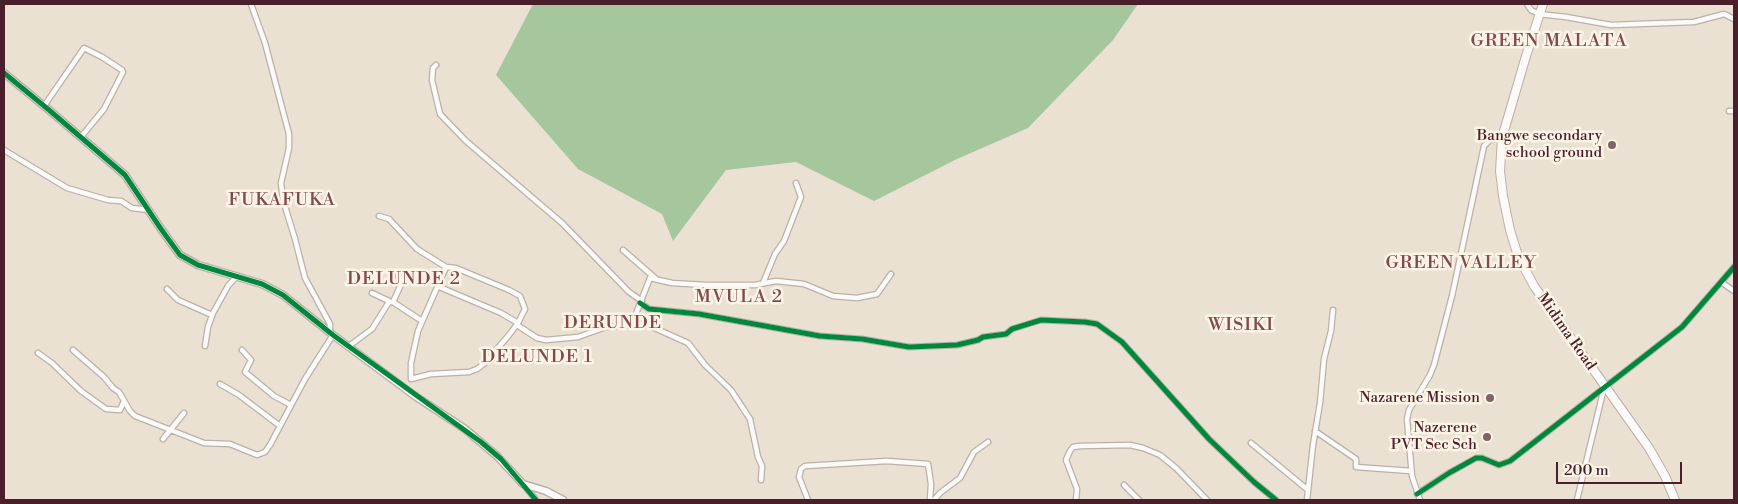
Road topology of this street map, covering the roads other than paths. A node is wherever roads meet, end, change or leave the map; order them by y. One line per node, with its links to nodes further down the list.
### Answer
1 (251, 4): 35 (street)
2 (1526, 4): 4 (street)
3 (1543, 4): 4 (main road, Midima Road)
4 (1539, 14): 5 (street); 10 (main road, Midima Road)
5 (1734, 19)
6 (436, 65): 29 (street)
7 (4, 74): 8 (street)
8 (44, 106): 9 (street); 9 (street)
9 (81, 137): 13 (street)
10 (1502, 138): 44 (main road, Midima Road); 54 (street)
11 (4, 150): 13 (street)
12 (796, 183): 23 (street)
13 (148, 210): 19 (street)
14 (379, 216): 16 (street)
15 (623, 250): 21 (street)
16 (446, 267): 24 (street); 33 (street)
17 (1734, 267): 22 (street)
18 (891, 274): 23 (street)
19 (237, 276): 31 (street); 35 (street)
20 (398, 276): 28 (street)
21 (655, 278): 23 (street); 29 (street)
22 (1721, 282): 26 (street); 44 (street)
23 (763, 283)
24 (437, 286): 32 (street); 33 (street)
25 (167, 289): 31 (street)
26 (1734, 291)
27 (372, 293): 28 (street)
28 (392, 302): 32 (street); 37 (street)
29 (641, 302): 34 (street); 68 (street)
30 (1333, 310): 50 (street)
31 (212, 315): 36 (street)
32 (422, 321): 41 (street)
33 (517, 324): 34 (street); 41 (street)
34 (632, 324): 55 (street)
35 (332, 334): 37 (street); 46 (street)
36 (205, 346)
37 (349, 346): 43 (street)
38 (72, 350): 45 (street)
39 (242, 350): 46 (street)
40 (38, 354): 45 (street)
41 (411, 379): 43 (street)
42 (220, 384): 48 (street)
43 (405, 388): 56 (street)
44 (1605, 388): 59 (street); 71 (street); 72 (main road, Midima Road)
45 (124, 400): 49 (street)
46 (291, 405): 48 (street)
47 (184, 413): 49 (street)
48 (280, 426): 49 (street)
49 (170, 430): 51 (street)
50 (1315, 431): 54 (street); 58 (street)
51 (163, 439)
52 (988, 442): 64 (street)
53 (1251, 443): 58 (street)
54 (1411, 471): 59 (street)
55 (761, 480)
56 (523, 484): 60 (street); 61 (street)
57 (1124, 485): 66 (street)
58 (1308, 490): 69 (street)
59 (1417, 494): 70 (street)
60 (536, 500)
61 (563, 500)
62 (808, 500): 63 (street)
63 (930, 500)
64 (934, 500)
65 (1076, 500): 67 (street)
66 (1139, 500)
67 (1207, 500)
68 (1276, 500)
69 (1307, 500)
70 (1420, 500)
71 (1577, 500)
72 (1675, 500)

